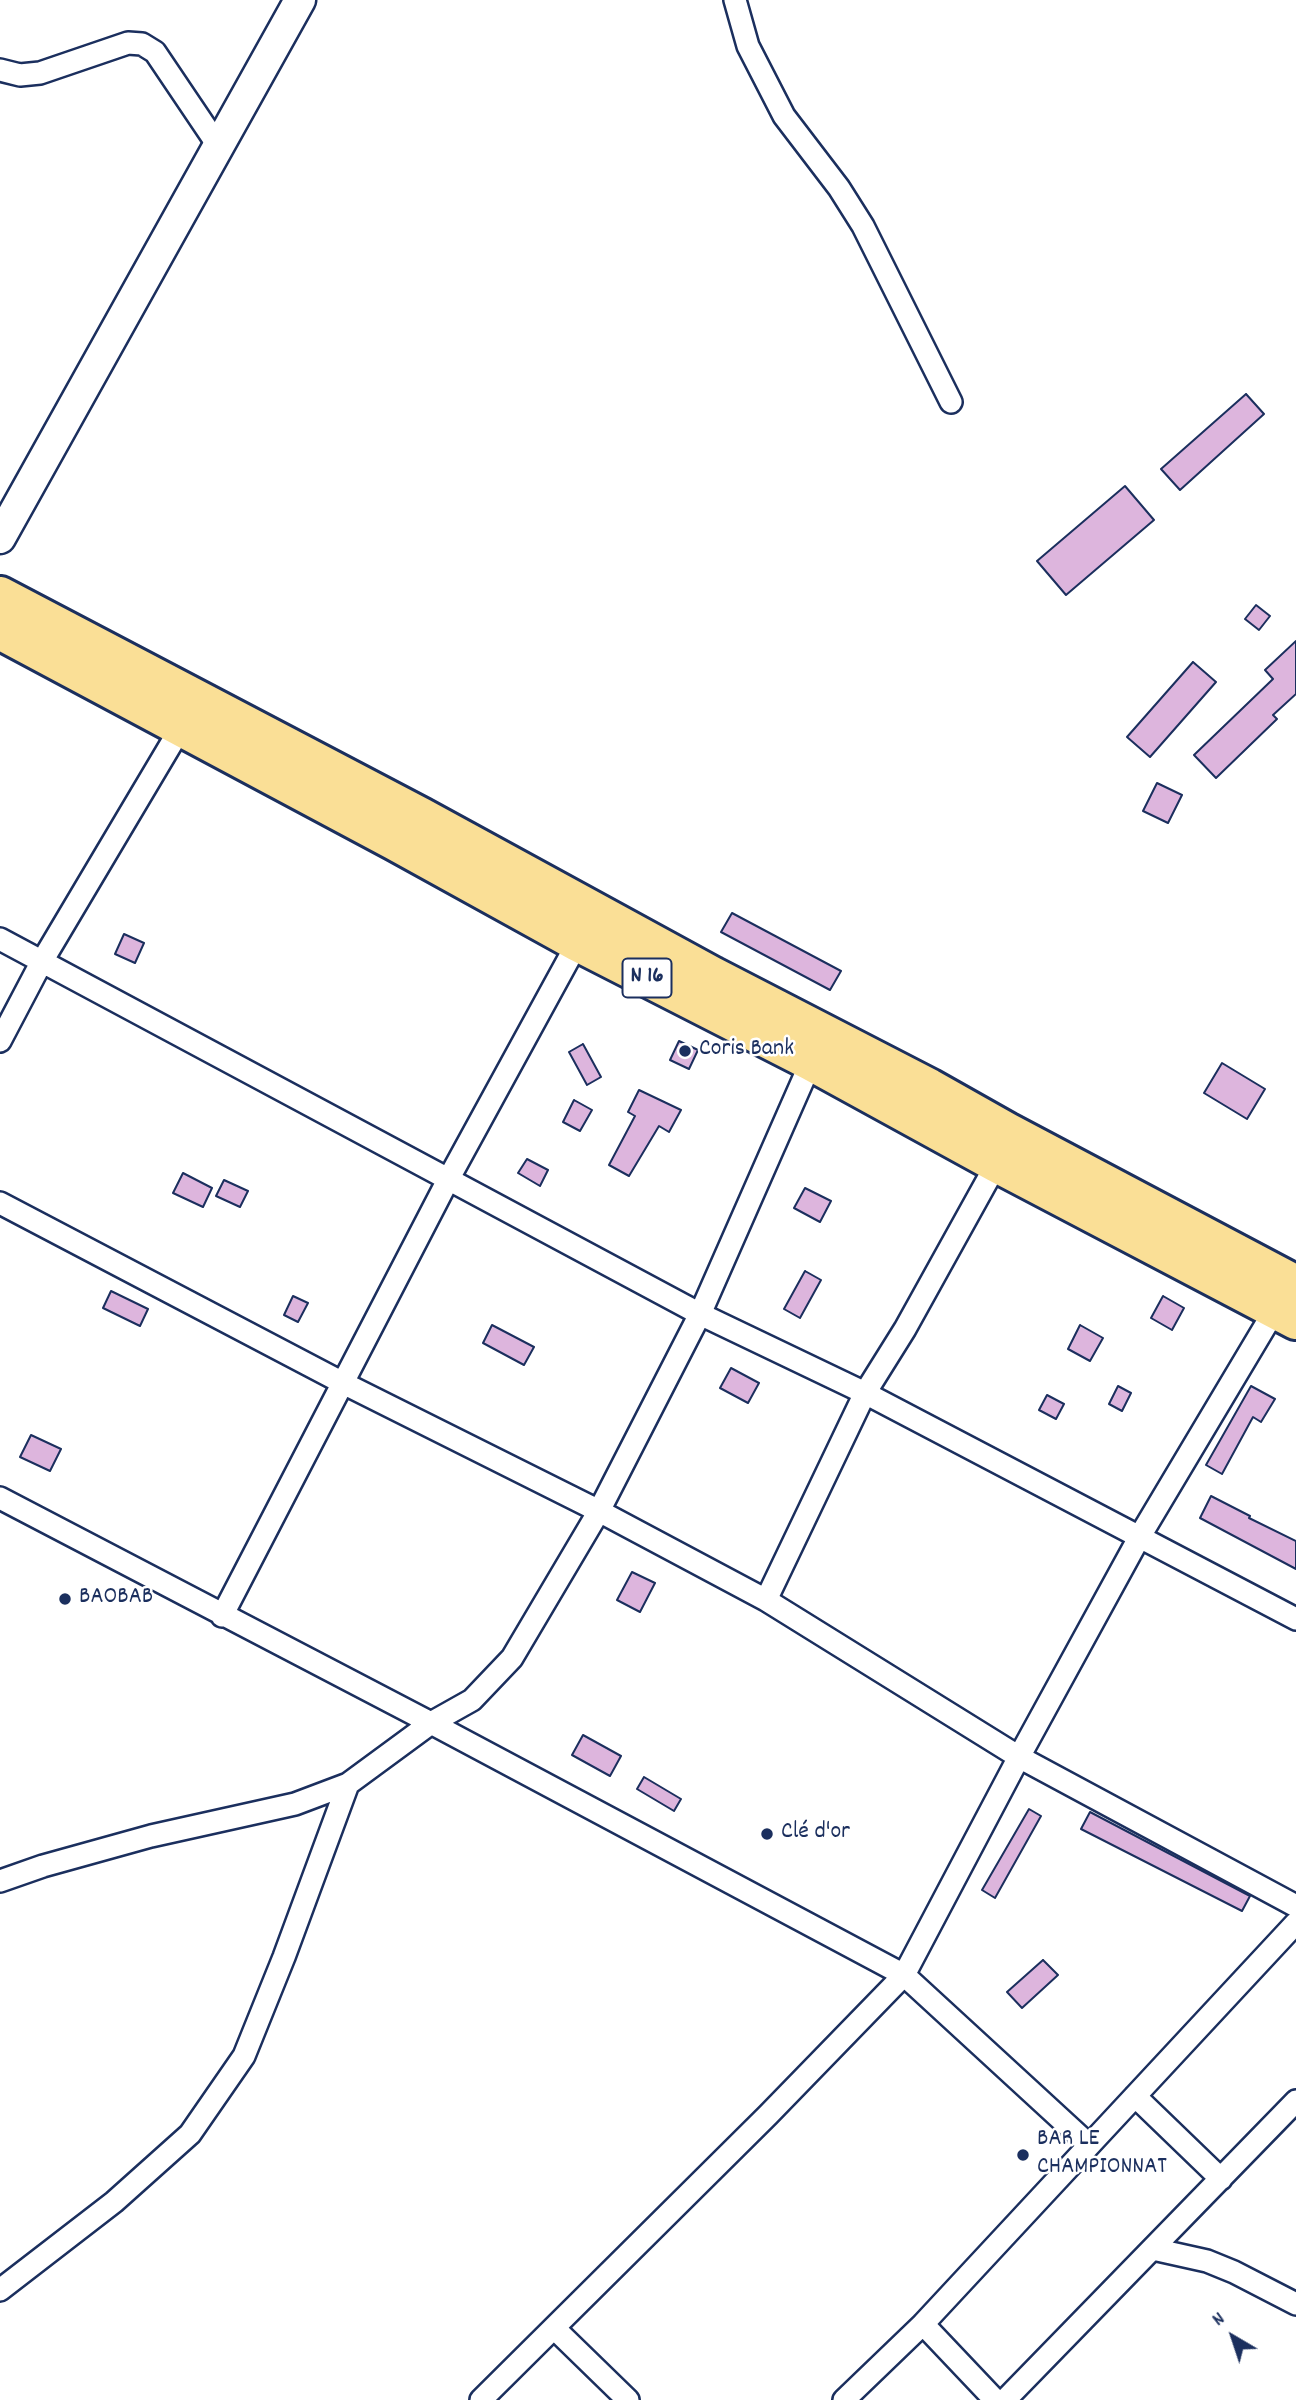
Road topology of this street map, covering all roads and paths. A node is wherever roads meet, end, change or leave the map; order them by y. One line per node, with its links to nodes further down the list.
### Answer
1 (300, 0): 4 (street)
2 (735, 0): 5 (street)
3 (0, 70): 4 (street)
4 (219, 147): 6 (street)
5 (951, 402)
6 (0, 538)
7 (0, 596): 9 (highway, N 16)
8 (0, 630): 9 (highway, N 16)
9 (190, 713): 11 (highway, N 16); 12 (street); 14 (highway, N 16)
10 (0, 939): 12 (street)
11 (578, 942): 14 (highway, N 16); 16 (street)
12 (41, 963): 13 (street); 16 (street)
13 (0, 1041)
14 (818, 1047): 15 (highway, N 16); 18 (highway, N 16); 19 (street)
15 (997, 1163): 18 (highway, N 16); 21 (street)
16 (449, 1178): 19 (street); 20 (street)
17 (0, 1203): 20 (street)
18 (1289, 1299): 24 (street)
19 (700, 1314): 21 (street); 23 (street)
20 (342, 1383): 23 (street); 26 (street)
21 (864, 1393): 24 (street); 25 (street)
22 (0, 1498): 26 (street)
23 (599, 1510): 25 (street); 28 (street)
24 (1140, 1536): 27 (street); 29 (street)
25 (765, 1600): 29 (street)
26 (222, 1616): 28 (street)
27 (1296, 1619)
28 (431, 1723): 30 (street); 34 (street)
29 (1019, 1757): 32 (street); 34 (street)
30 (348, 1784): 31 (street); 40 (street)
31 (0, 1881)
32 (1296, 1906)
33 (1296, 1923): 35 (street)
34 (904, 1975): 37 (street); 43 (street)
35 (1135, 2096): 37 (street); 38 (street)
36 (1296, 2101): 38 (street)
37 (1089, 2145): 42 (street)
38 (1221, 2179): 39 (street)
39 (1153, 2249): 41 (street); 48 (street)
40 (0, 2290)
41 (1296, 2304)
42 (923, 2324): 46 (street); 47 (street)
43 (554, 2328): 44 (street); 45 (street)
44 (481, 2400)
45 (628, 2400)
46 (844, 2400)
47 (995, 2400)
48 (1005, 2400)

